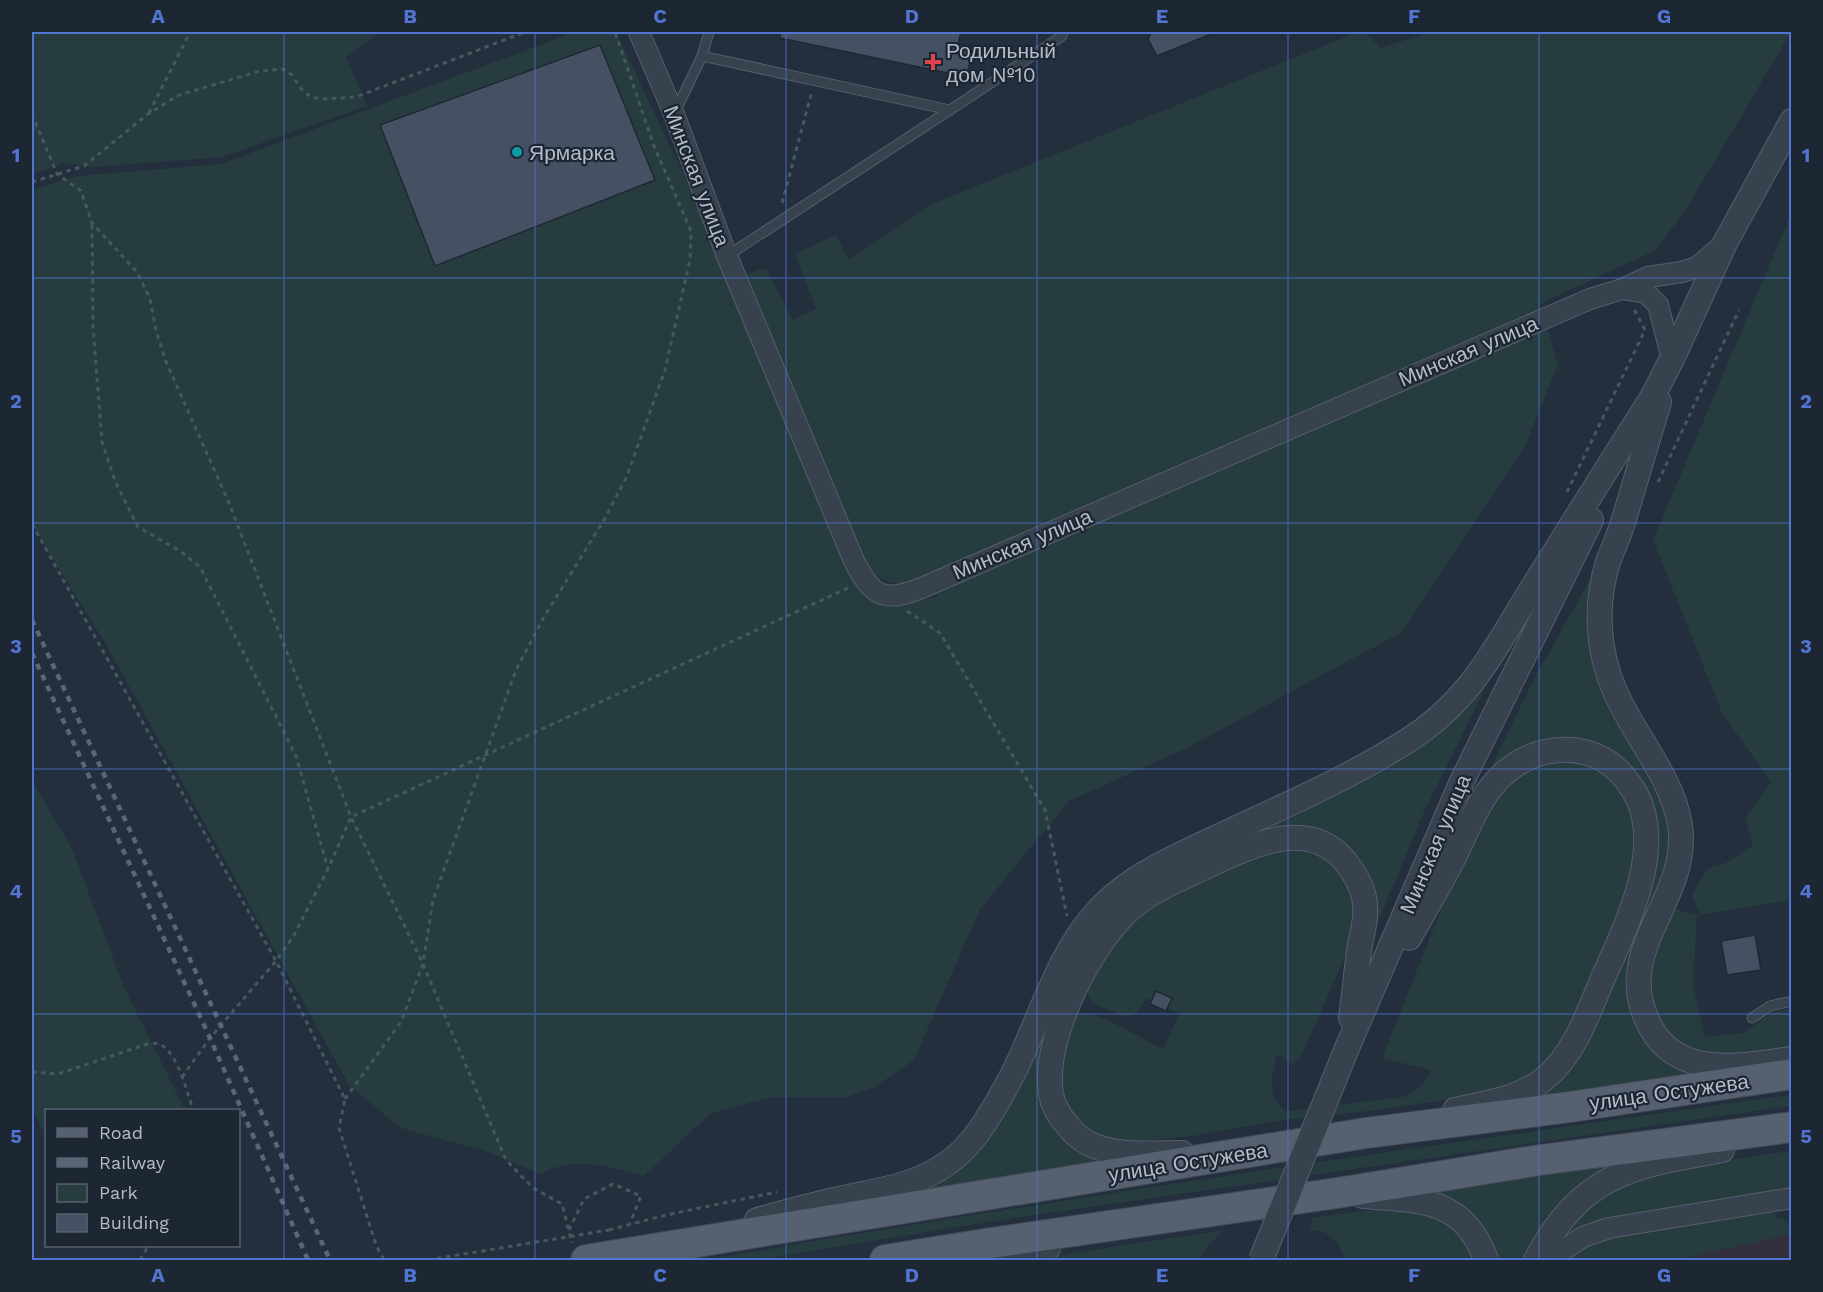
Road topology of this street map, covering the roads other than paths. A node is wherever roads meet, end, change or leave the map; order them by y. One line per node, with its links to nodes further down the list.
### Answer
1 (639, 32): 6 (street, Минская улица)
2 (710, 32): 4 (lane)
3 (1063, 32): 5 (lane)
4 (702, 56): 5 (lane); 6 (lane)
5 (950, 110): 9 (lane)
6 (674, 114): 9 (street, Минская улица)
7 (1791, 121): 8 (street, Минская улица)
8 (1725, 243): 10 (street, Минская улица); 11 (street, Минская улица)
9 (727, 256): 10 (street, Минская улица)
10 (1622, 289): 11 (street)
11 (1672, 359): 12 (street, Минская улица); 16 (street)
12 (1650, 400): 15 (street, Минская улица); 25 (street)
13 (1791, 1002): 14 (lane)
14 (1752, 1018)
15 (1347, 1048): 19 (street); 21 (street); 29 (street, Минская улица, bridge)
16 (1791, 1059)
17 (1791, 1074): 19 (main road, улица Остужева)
18 (1791, 1127): 22 (main road)
19 (1366, 1133): 21 (main road, улица Остужева)
20 (1791, 1137): 31 (street)
21 (1250, 1152): 25 (main road, улица Остужева)
22 (1337, 1193): 24 (main road); 30 (street)
23 (1791, 1198): 32 (street)
24 (1211, 1212): 27 (main road); 28 (street)
25 (613, 1243): 26 (main road, улица Остужева)
26 (586, 1260)
27 (885, 1260)
28 (1004, 1260)
29 (1261, 1260)
30 (1486, 1260)
31 (1536, 1260)
32 (1548, 1260)

